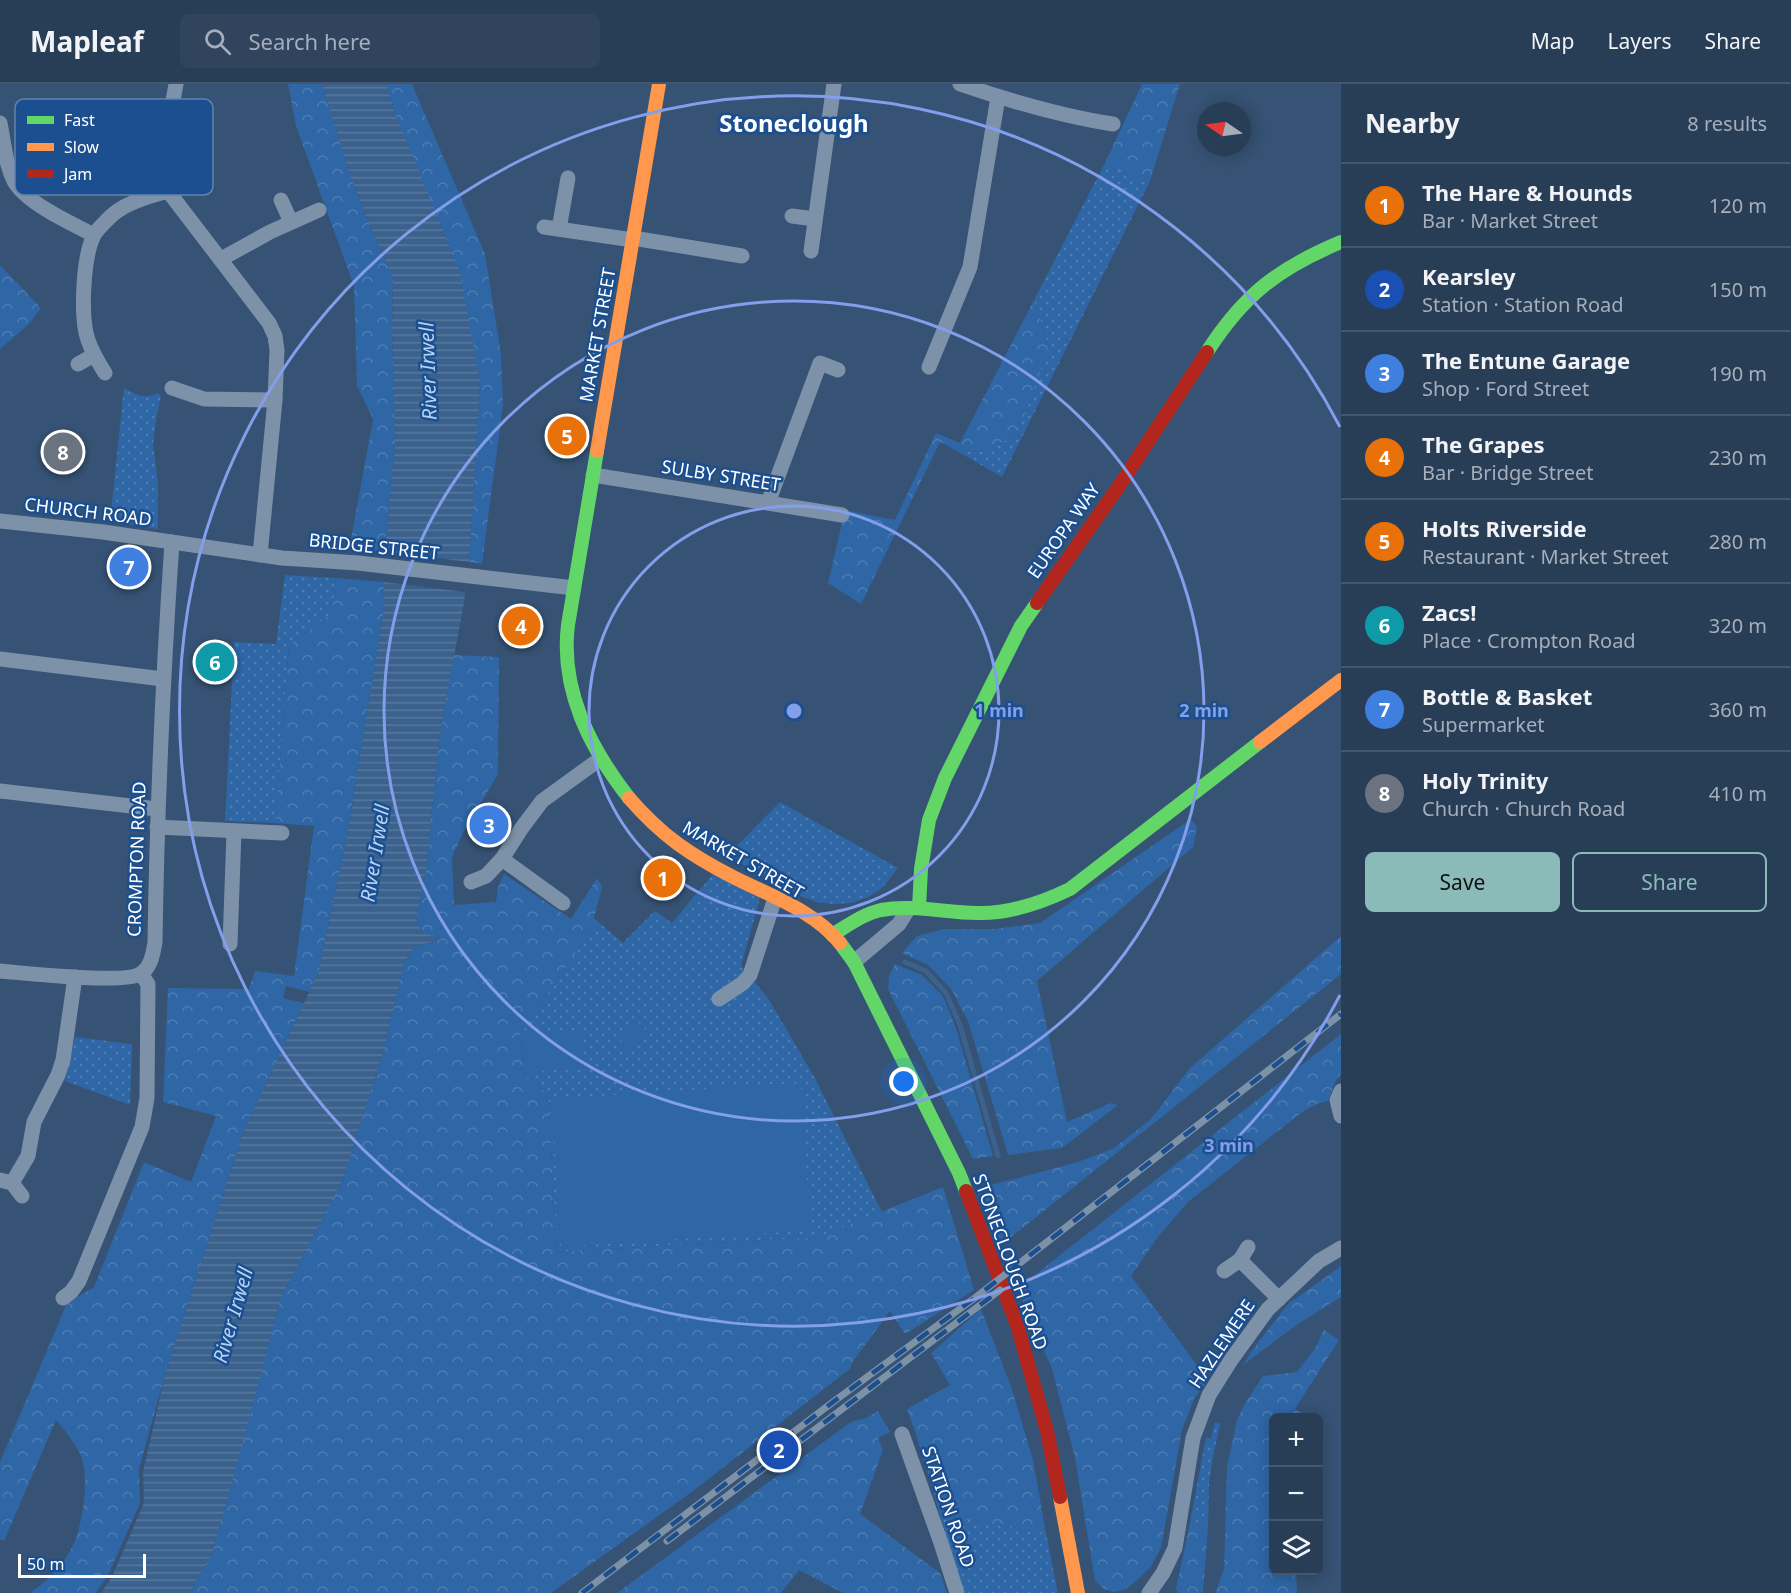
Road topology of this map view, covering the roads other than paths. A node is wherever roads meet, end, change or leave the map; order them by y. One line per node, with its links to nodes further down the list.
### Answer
1 (176, 84): 6 (street)
2 (659, 84): 22 (main road, MARKET STREET)
3 (834, 84): 17 (street)
4 (960, 84): 5 (street)
5 (998, 97): 8 (street); 29 (street)
6 (173, 99)
7 (0, 123): 10 (street)
8 (1113, 124)
9 (568, 178): 20 (street)
10 (15, 184)
11 (26, 195): 21 (street)
12 (157, 195): 21 (street)
13 (171, 195): 26 (street)
14 (280, 200): 18 (street)
15 (319, 210): 18 (street)
16 (792, 216): 17 (street)
17 (815, 219): 24 (street)
18 (291, 222): 26 (street)
19 (544, 227): 20 (street)
20 (560, 229): 22 (street)
21 (94, 235): 27 (street)
22 (633, 239): 25 (street); 36 (main road, MARKET STREET)
23 (1341, 242): 56 (main road, EUROPA WAY)
24 (811, 251)
25 (742, 256)
26 (221, 259): 35 (street)
27 (94, 355): 28 (street); 31 (street)
28 (78, 364)
29 (929, 367)
30 (838, 370): 37 (street)
31 (105, 373)
32 (196, 379): 34 (street)
33 (172, 388): 34 (street)
34 (191, 394): 35 (street)
35 (275, 400): 41 (street)
36 (593, 475): 37 (street, SULBY STREET); 42 (main road, MARKET STREET)
37 (768, 503): 38 (street, SULBY STREET)
38 (842, 515)
39 (0, 521): 40 (street, CHURCH ROAD)
40 (172, 542): 41 (street, BRIDGE STREET); 44 (street, CROMPTON ROAD)
41 (260, 555): 42 (street, BRIDGE STREET)
42 (574, 588): 46 (main road, MARKET STREET)
43 (0, 659): 44 (street)
44 (163, 679): 48 (street, CROMPTON ROAD)
45 (1341, 680): 56 (main road)
46 (600, 759): 52 (street); 54 (main road, MARKET STREET)
47 (0, 791): 48 (street)
48 (157, 809): 49 (street, CROMPTON ROAD)
49 (157, 827): 50 (street); 61 (street, CROMPTON ROAD)
50 (234, 831): 51 (street); 58 (street)
51 (282, 833)
52 (502, 859): 53 (street); 55 (street)
53 (471, 882)
54 (775, 898): 57 (main road, MARKET STREET); 63 (street)
55 (563, 903)
56 (913, 910): 57 (main road); 59 (street)
57 (832, 935): 59 (main road, MARKET STREET)
58 (230, 944)
59 (854, 962): 74 (main road, STONECLOUGH ROAD)
60 (0, 971): 62 (street)
61 (141, 974): 62 (street); 70 (street)
62 (75, 977): 66 (street)
63 (719, 999)
64 (1341, 1091): 65 (street)
65 (1341, 1116)
66 (6, 1182): 67 (street)
67 (22, 1196)
68 (1341, 1248): 71 (street, HAZLEMERE)
69 (1224, 1271): 71 (street)
70 (63, 1298)
71 (1279, 1299): 75 (street, HAZLEMERE)
72 (902, 1434): 73 (street, STATION ROAD)
73 (957, 1593)
74 (1078, 1593)
75 (1149, 1593)

